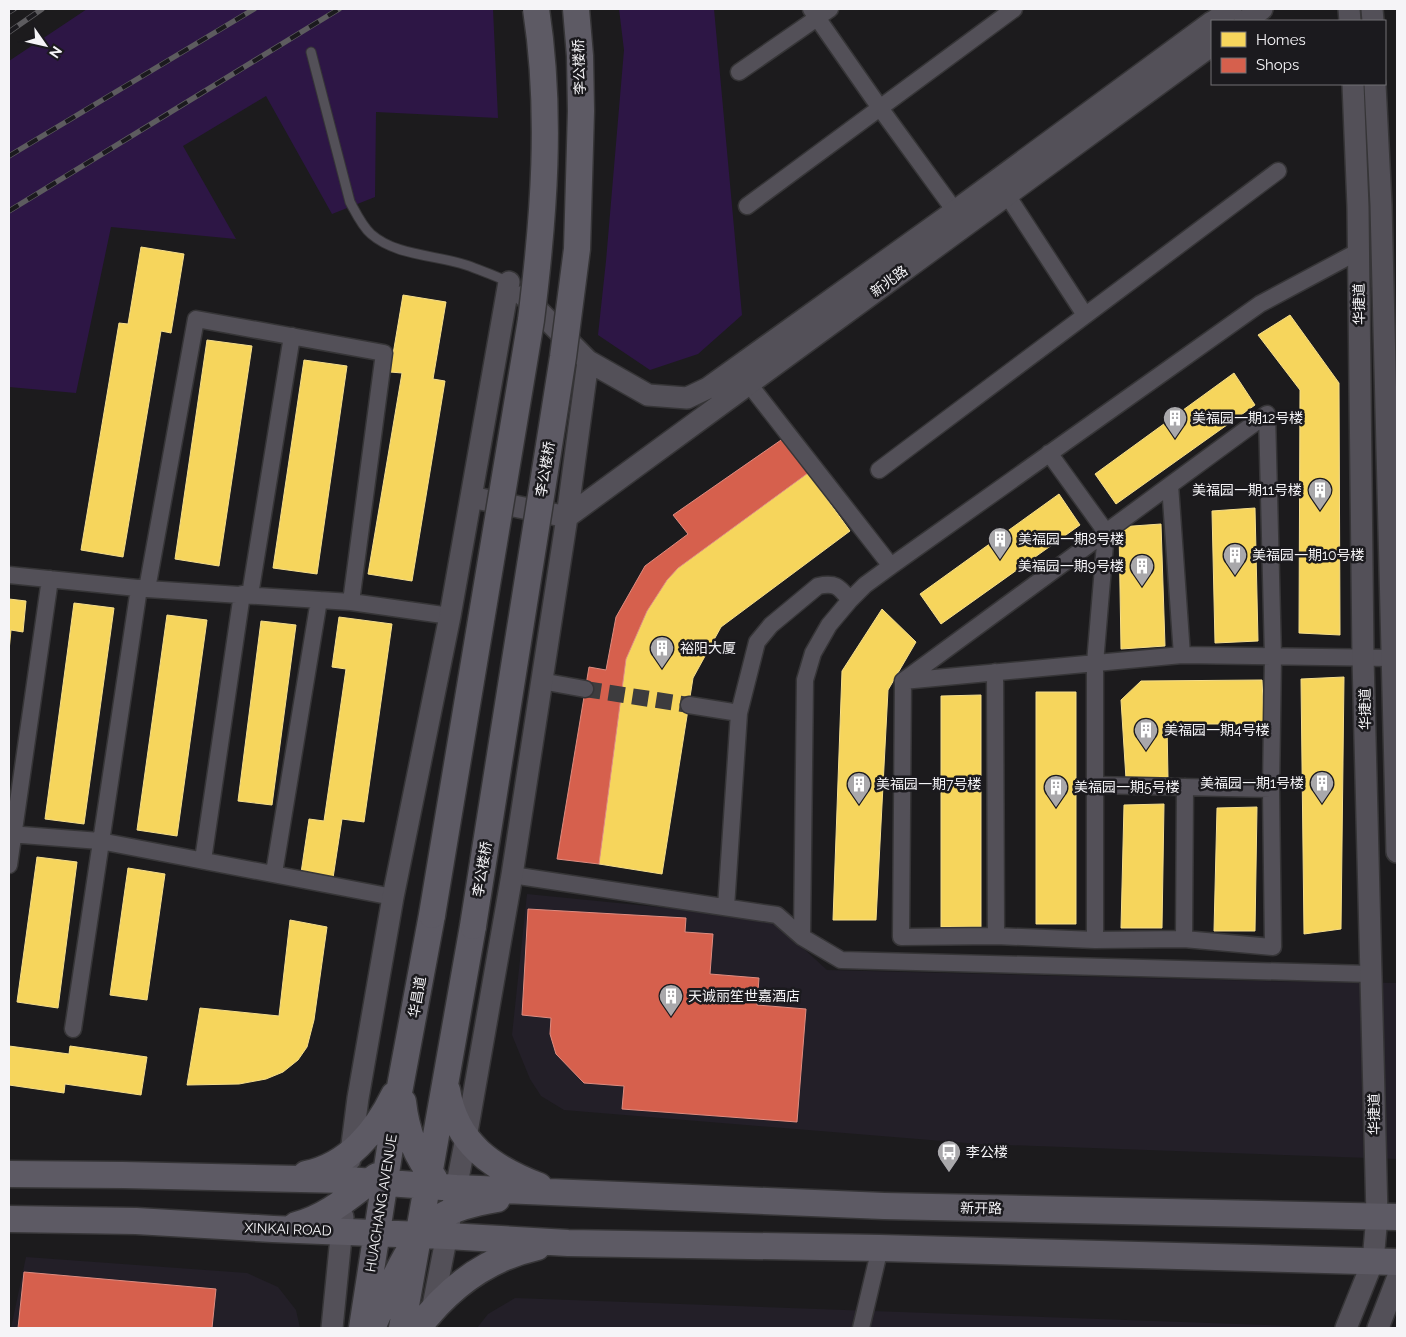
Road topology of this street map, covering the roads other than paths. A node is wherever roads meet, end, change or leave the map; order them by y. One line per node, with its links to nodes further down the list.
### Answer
1 (536, 9): 74 (main road, 华昌道, bridge)
2 (576, 9): 75 (main road, 李公楼桥, bridge)
3 (1014, 9): 15 (street)
4 (1231, 9): 7 (street, 新兆路)
5 (1262, 9): 8 (street)
6 (820, 12): 12 (street); 15 (street)
7 (1216, 20)
8 (1246, 20)
9 (1211, 23): 21 (street, 新兆路)
10 (1211, 46): 17 (street, 新兆路)
11 (311, 52): 23 (lane)
12 (739, 72)
13 (1353, 85): 20 (street, 华捷道)
14 (1375, 85): 18 (street, 华捷道)
15 (880, 108): 19 (street); 21 (street)
16 (1278, 171): 24 (street)
17 (1008, 195): 24 (street); 27 (street, 新兆路)
18 (1389, 204): 20 (street); 28 (street, 华捷道)
19 (747, 206)
20 (1358, 207): 22 (street, 华捷道)
21 (955, 210): 26 (street, 新兆路)
22 (1359, 250): 29 (street); 47 (street, 华捷道)
23 (510, 282): 26 (street, 新兆路); 32 (street)
24 (1085, 315): 30 (street)
25 (292, 336): 38 (street); 39 (street); 42 (street)
26 (588, 361): 33 (street)
27 (748, 384): 33 (street, 新兆路); 35 (street)
28 (1392, 438): 44 (street, 华捷道)
29 (1050, 453): 34 (street); 35 (street)
30 (879, 470)
31 (1170, 485): 34 (street); 45 (street); 46 (street)
32 (471, 497): 33 (street); 43 (street)
33 (567, 517): 51 (street)
34 (1106, 532): 49 (street); 52 (street)
35 (891, 566): 41 (street)
36 (9, 575): 37 (street)
37 (50, 579): 38 (street); 59 (street)
38 (143, 589): 39 (street); 60 (street)
39 (246, 595): 40 (street); 62 (street)
40 (319, 600): 42 (street); 64 (street)
41 (850, 600): 55 (street); 69 (street)
42 (351, 602): 43 (street)
43 (450, 616): 66 (street)
44 (1394, 635): 48 (street, 华捷道)
45 (1182, 655): 46 (street); 49 (street)
46 (1273, 656): 47 (street); 58 (street)
47 (1363, 658): 48 (street); 72 (street, 华捷道)
48 (1392, 658): 61 (street, 华捷道)
49 (1096, 663): 50 (street); 56 (street)
50 (995, 672): 52 (street); 68 (street)
51 (540, 681): 53 (street); 65 (street)
52 (903, 681): 68 (street)
53 (585, 688)
54 (689, 705): 55 (street)
55 (739, 713): 67 (street)
56 (1094, 785): 57 (street); 71 (street)
57 (1184, 787): 58 (street); 70 (street)
58 (1271, 789): 70 (street)
59 (11, 834): 60 (street); 63 (street)
60 (100, 841): 62 (street); 73 (street)
61 (1397, 852)
62 (202, 860): 64 (street)
63 (9, 865)
64 (274, 873): 66 (street)
65 (512, 875): 67 (street); 76 (street)
66 (393, 897): 78 (street)
67 (726, 907): 69 (street)
68 (996, 936): 71 (street)
69 (802, 937): 72 (street)
70 (1184, 939): 71 (street)
71 (1095, 940)
72 (1371, 974): 84 (street, 华捷道)
73 (73, 1030)
74 (402, 1079): 77 (main road); 78 (main road); 81 (main road, HUACHANG AVENUE)
75 (446, 1085): 76 (main road); 77 (main road); 83 (main road)
76 (466, 1138): 82 (main road); 83 (street)
77 (412, 1140): 81 (main road); 83 (main road)
78 (351, 1153): 80 (main road); 81 (street)
79 (9, 1174): 80 (main road, XINKAI ROAD)
80 (279, 1178): 81 (main road, XINKAI ROAD)
81 (367, 1182): 83 (main road, XINKAI ROAD); 86 (main road); 87 (street); 88 (main road, HUACHANG AVENUE)
82 (565, 1193): 83 (main road, XINKAI ROAD); 84 (main road, 新开路)
83 (446, 1199): 89 (main road); 89 (main road, XINKAI ROAD); 90 (main road); 94 (street)
84 (1387, 1216): 92 (street, 华捷道)
85 (9, 1219): 86 (main road, XINKAI ROAD)
86 (273, 1229): 87 (main road, XINKAI ROAD)
87 (341, 1231): 88 (main road, XINKAI ROAD); 95 (street)
88 (376, 1233): 89 (main road, XINKAI ROAD); 96 (main road, HUACHANG AVENUE)
89 (418, 1235): 97 (main road); 98 (main road)
90 (568, 1243): 91 (main road); 94 (main road)
91 (880, 1248): 92 (main road); 99 (street)
92 (1385, 1262): 100 (street, 华捷道)
93 (1397, 1279): 101 (street)
94 (426, 1322)
95 (332, 1328)
96 (362, 1328)
97 (372, 1328)
98 (402, 1328)
99 (861, 1328)
100 (1346, 1328)
101 (1378, 1328)

